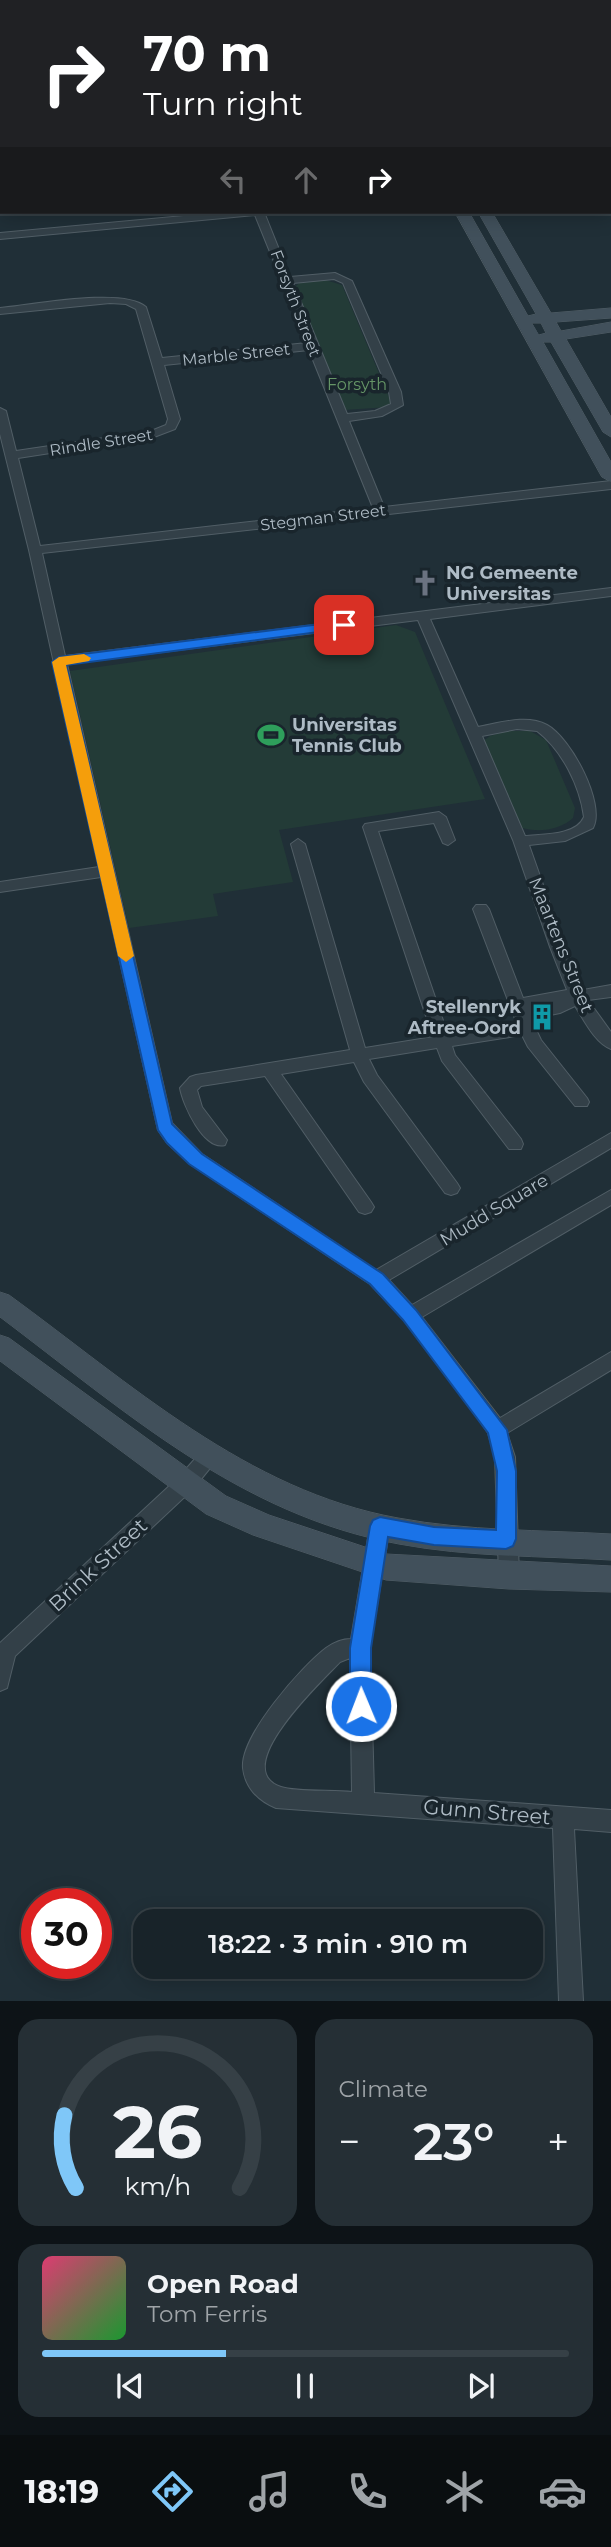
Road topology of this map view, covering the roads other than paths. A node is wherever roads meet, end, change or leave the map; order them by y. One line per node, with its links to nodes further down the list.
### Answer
1 (108, 214): 6 (street)
2 (235, 214): 6 (street)
3 (259, 214): 8 (street, Forsyth Street)
4 (463, 214): 12 (street)
5 (486, 214): 10 (street)
6 (111, 225): 7 (street)
7 (0, 236)
8 (288, 280): 16 (street, Forsyth Street); 19 (street)
9 (0, 311): 17 (street, Rindle Street)
10 (541, 311): 11 (street); 12 (street); 15 (street)
11 (611, 313)
12 (523, 321): 14 (street)
13 (611, 327): 15 (street)
14 (532, 337): 15 (street); 22 (street)
15 (558, 337): 20 (street)
16 (312, 346): 17 (street, Marble Street); 19 (street, Forsyth Street)
17 (159, 362): 21 (street, Rindle Street)
18 (0, 415): 21 (street)
19 (345, 418): 23 (street, Forsyth Street)
20 (611, 432)
21 (12, 455): 24 (street)
22 (610, 475): 23 (street, Stegman Street)
23 (380, 511): 24 (street, Stegman Street)
24 (35, 550): 27 (street)
25 (611, 592): 26 (street)
26 (422, 615): 27 (street); 28 (street, Maartens Street)
27 (59, 662): 32 (street)
28 (473, 733): 30 (street, Maartens Street); 30 (street)
29 (448, 840): 38 (street)
30 (520, 841): 36 (street, Maartens Street)
31 (298, 844): 40 (street)
32 (106, 871): 33 (street); 49 (street)
33 (0, 887)
34 (481, 909): 37 (street)
35 (611, 991): 36 (street)
36 (580, 996): 37 (street); 39 (street, Maartens Street)
37 (522, 1016): 38 (street); 42 (street)
38 (442, 1041): 40 (street); 45 (street)
39 (611, 1043)
40 (359, 1055): 41 (street); 46 (street)
41 (269, 1069): 43 (street); 48 (street)
42 (581, 1102)
43 (219, 1140)
44 (611, 1140): 49 (street, Mudd Square)
45 (516, 1144)
46 (450, 1188)
47 (611, 1197): 51 (street)
48 (365, 1207)
49 (376, 1279): 51 (street)
50 (0, 1303): 55 (street)
51 (410, 1315): 54 (street)
52 (0, 1346): 56 (street)
53 (611, 1360): 54 (street)
54 (497, 1430): 58 (street)
55 (209, 1457): 56 (street, Brink Street); 57 (street)
56 (186, 1483): 60 (street); 64 (street, Brink Street)
57 (380, 1526): 58 (street); 60 (street)
58 (506, 1539): 59 (street); 61 (street)
59 (611, 1547)
60 (374, 1563): 61 (street); 63 (street)
61 (509, 1576): 62 (street)
62 (611, 1579)
63 (360, 1648): 66 (street); 66 (street, Gunn Street)
64 (3, 1649): 65 (street, Brink Street)
65 (0, 1681)
66 (363, 1802): 67 (street, Gunn Street)
67 (563, 1818): 68 (street, Gunn Street); 69 (street)
68 (611, 1821)
69 (571, 2001)

